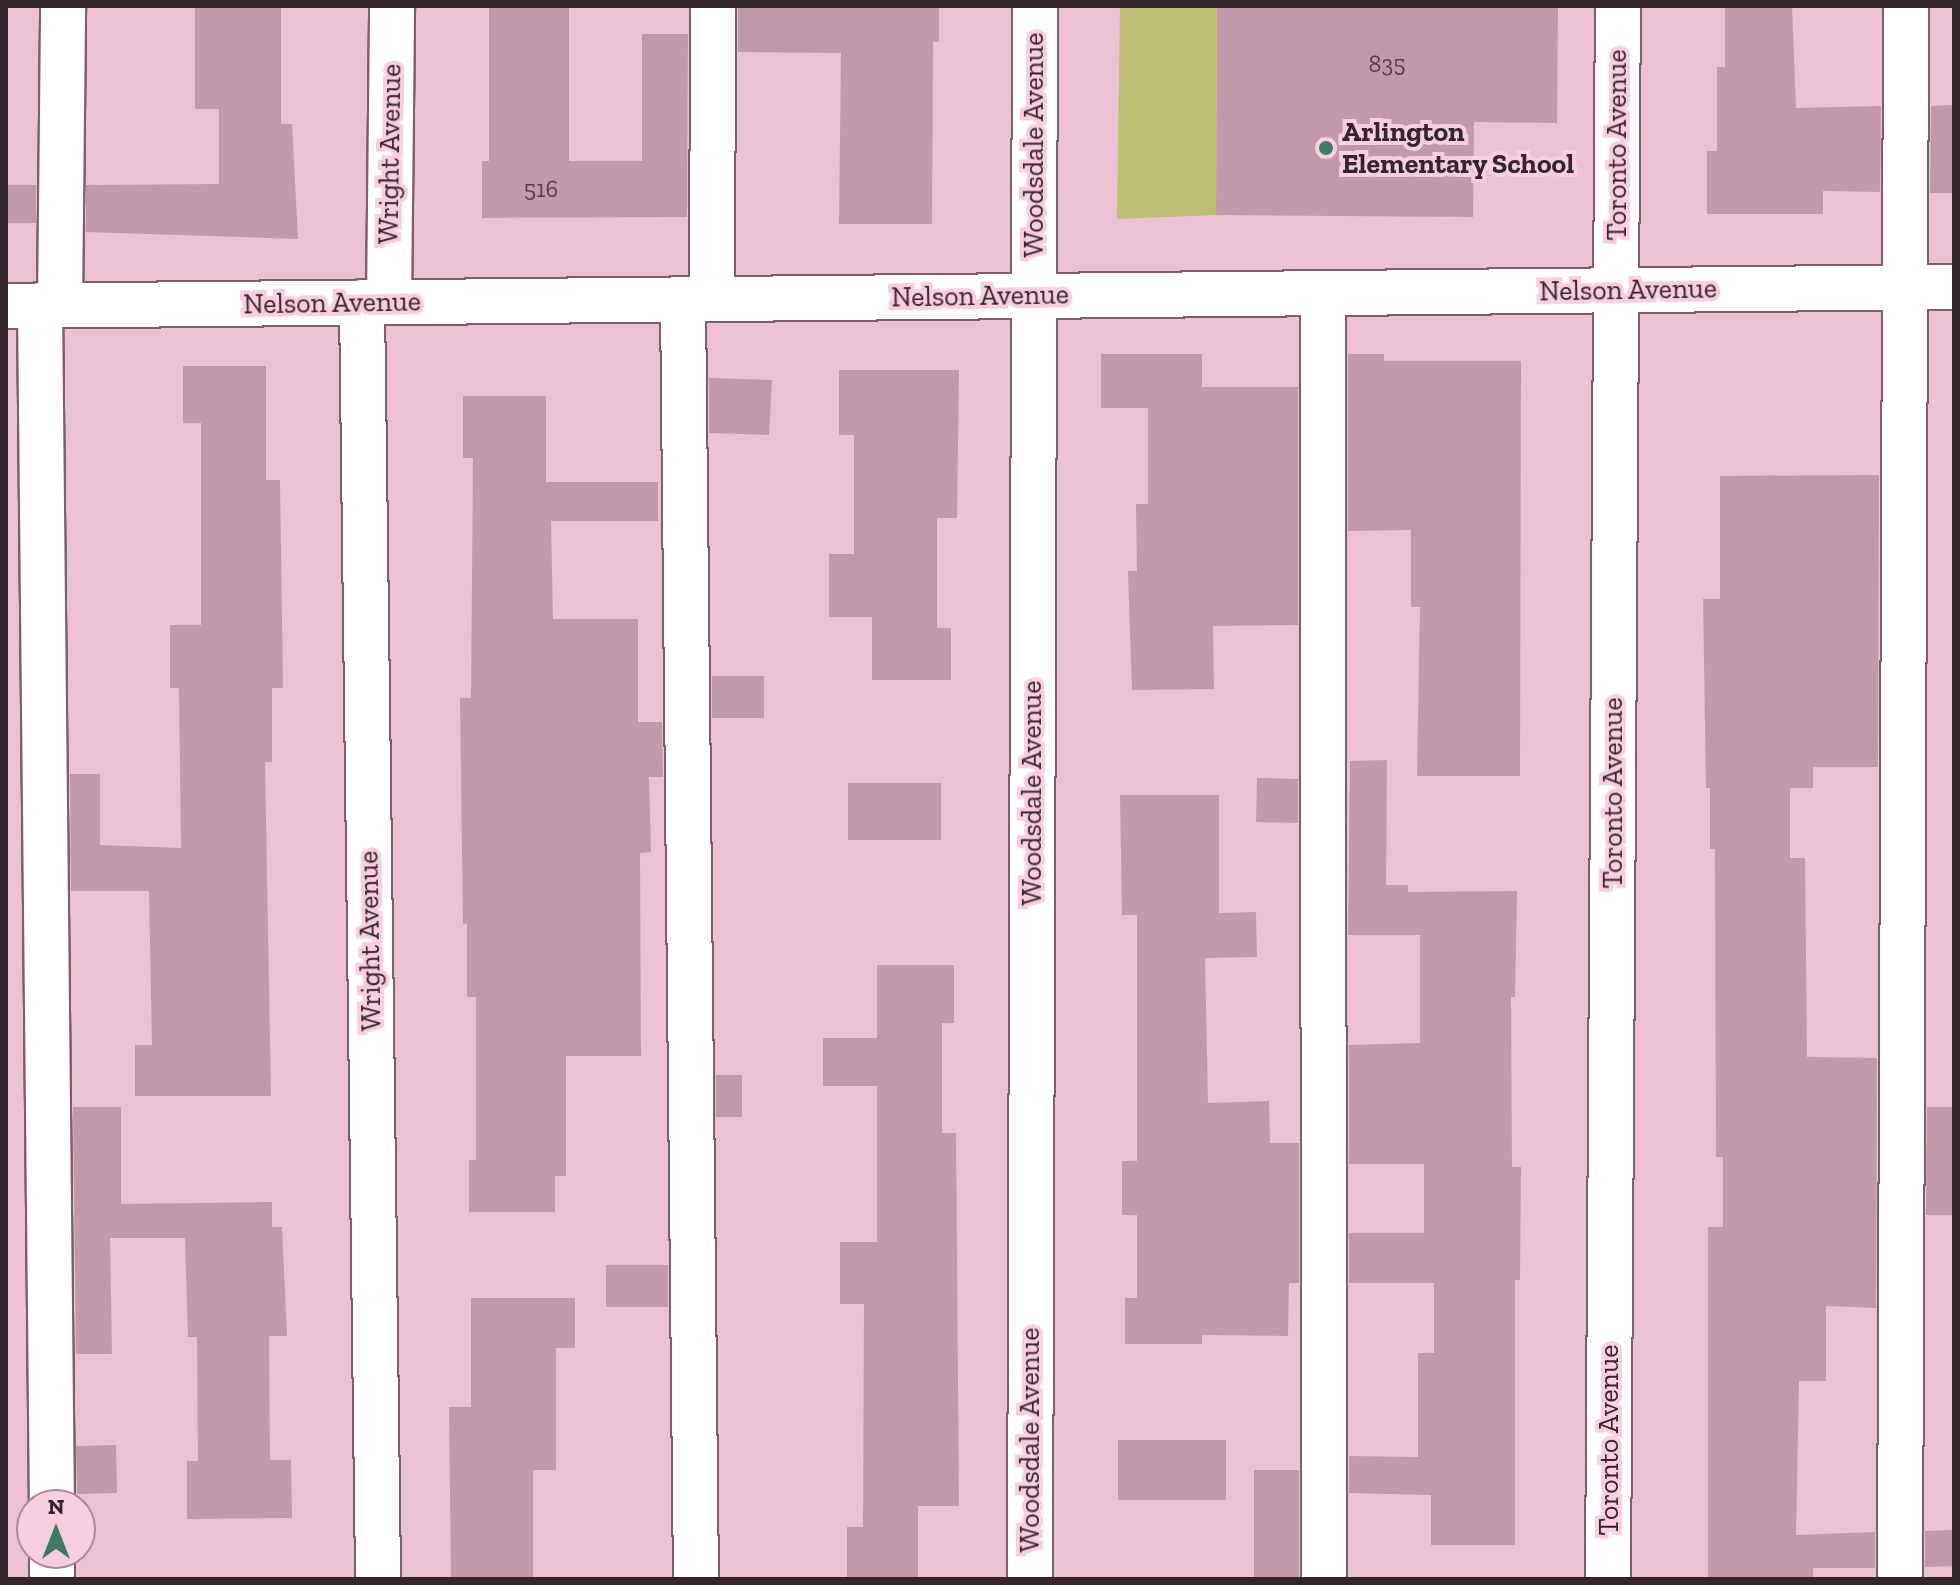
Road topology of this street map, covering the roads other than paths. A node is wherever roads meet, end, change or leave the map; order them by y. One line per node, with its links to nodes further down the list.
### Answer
1 (63, 6): 14 (street)
2 (392, 6): 13 (street, Wright Avenue)
3 (713, 6): 12 (street)
4 (1035, 6): 11 (street, Woodsdale Avenue)
5 (1618, 6): 9 (street, Toronto Avenue)
6 (1906, 6): 7 (street)
7 (1906, 287): 8 (street, Nelson Avenue); 9 (street, Nelson Avenue); 21 (street)
8 (1954, 287)
9 (1617, 290): 10 (street, Nelson Avenue); 20 (street, Toronto Avenue)
10 (1323, 293): 11 (street, Nelson Avenue); 19 (street)
11 (1034, 296): 12 (street, Nelson Avenue); 18 (street, Woodsdale Avenue)
12 (698, 299): 13 (street, Nelson Avenue); 17 (street)
13 (376, 302): 14 (street, Nelson Avenue); 16 (street, Wright Avenue)
14 (36, 306): 15 (street)
15 (52, 1489)
16 (378, 1579)
17 (696, 1579)
18 (1030, 1579)
19 (1324, 1579)
20 (1608, 1579)
21 (1900, 1579)

